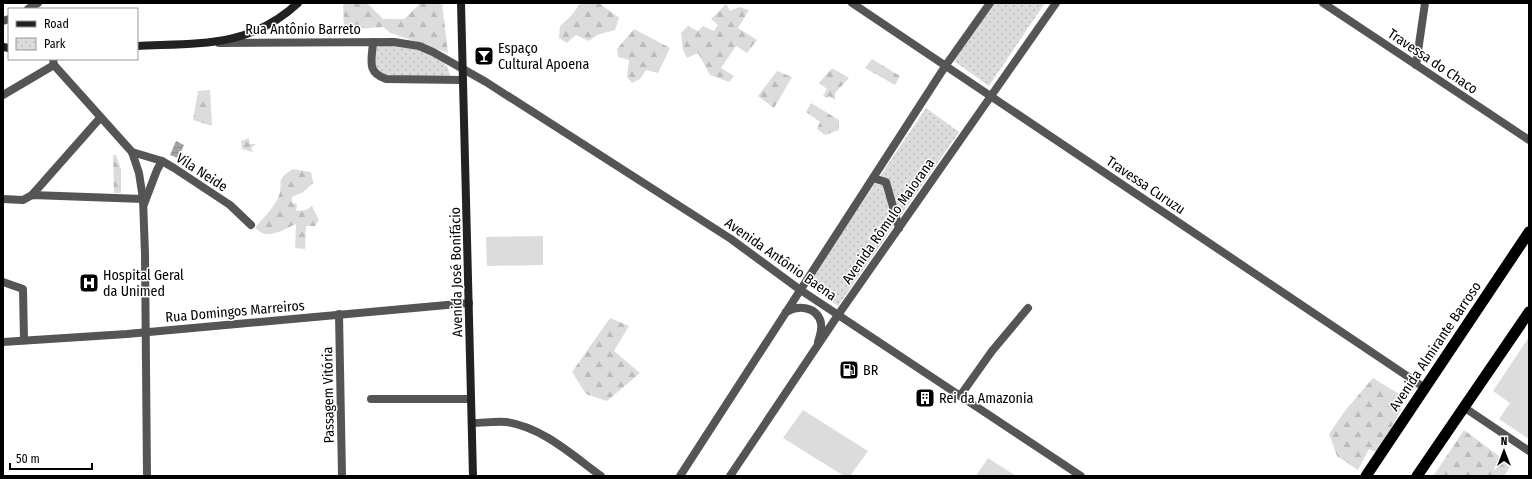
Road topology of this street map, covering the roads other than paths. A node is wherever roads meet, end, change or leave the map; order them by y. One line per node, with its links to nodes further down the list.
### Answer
1 (298, 3): 9 (main road)
2 (461, 3): 14 (main road, Avenida José Bonifácio)
3 (990, 3): 12 (street)
4 (1056, 3): 17 (street, Avenida Rômulo Maiorana)
5 (1323, 3): 13 (street, Travessa do Chaco)
6 (1425, 3): 13 (street)
7 (855, 4): 12 (street, Travessa Curuzu)
8 (373, 42): 9 (street, Rua Antônio Barreto); 14 (street, Rua Antônio Barreto); 15 (street)
9 (212, 43): 10 (main road, Rua Antônio Barreto)
10 (138, 46)
11 (53, 62): 16 (street); 18 (street)
12 (946, 65): 17 (street, Travessa Curuzu); 22 (street)
13 (1416, 65): 19 (street, Travessa do Chaco)
14 (463, 68): 15 (main road, Avenida José Bonifácio); 30 (street, Avenida Antônio Baena)
15 (463, 80): 31 (main road, Avenida José Bonifácio)
16 (3, 95)
17 (992, 97): 27 (street, Avenida Rômulo Maiorana); 41 (street, Travessa Curuzu)
18 (100, 118): 20 (street); 23 (street)
19 (1529, 140)
20 (132, 152): 21 (street, Vila Neide); 25 (street)
21 (162, 161): 25 (street); 26 (street, Vila Neide)
22 (873, 178): 27 (street); 30 (street)
23 (32, 195): 24 (street); 25 (street)
24 (3, 199)
25 (143, 203): 37 (street)
26 (251, 225)
27 (899, 228): 36 (street, Avenida Rômulo Maiorana)
28 (1529, 232): 41 (highway, Avenida Almirante Barroso)
29 (3, 282): 38 (street)
30 (799, 289): 35 (street); 36 (street, Avenida Antônio Baena)
31 (469, 303): 34 (street, Rua Domingos Marreiros); 44 (main road, Avenida José Bonifácio)
32 (1028, 308): 42 (street)
33 (1529, 312): 45 (highway)
34 (339, 314): 37 (street, Rua Domingos Marreiros); 50 (street, Passagem Vitória)
35 (783, 314): 40 (street); 53 (street)
36 (838, 315): 40 (street, Avenida Rômulo Maiorana); 42 (street, Avenida Antônio Baena)
37 (146, 332): 38 (street, Rua Domingos Marreiros); 49 (street)
38 (24, 340): 39 (street, Rua Domingos Marreiros)
39 (3, 342)
40 (817, 346): 54 (street, Avenida Rômulo Maiorana)
41 (1425, 388): 56 (highway, Avenida Almirante Barroso)
42 (960, 396): 55 (street, Avenida Antônio Baena)
43 (371, 399): 44 (street)
44 (471, 399): 46 (main road, Avenida José Bonifácio)
45 (1465, 408): 47 (street); 48 (highway)
46 (472, 423): 51 (main road, Avenida José Bonifácio); 52 (street)
47 (1529, 451)
48 (1422, 474)
49 (147, 476)
50 (342, 476)
51 (473, 476)
52 (601, 476)
53 (680, 476)
54 (730, 476)
55 (1081, 476)
56 (1366, 476)

